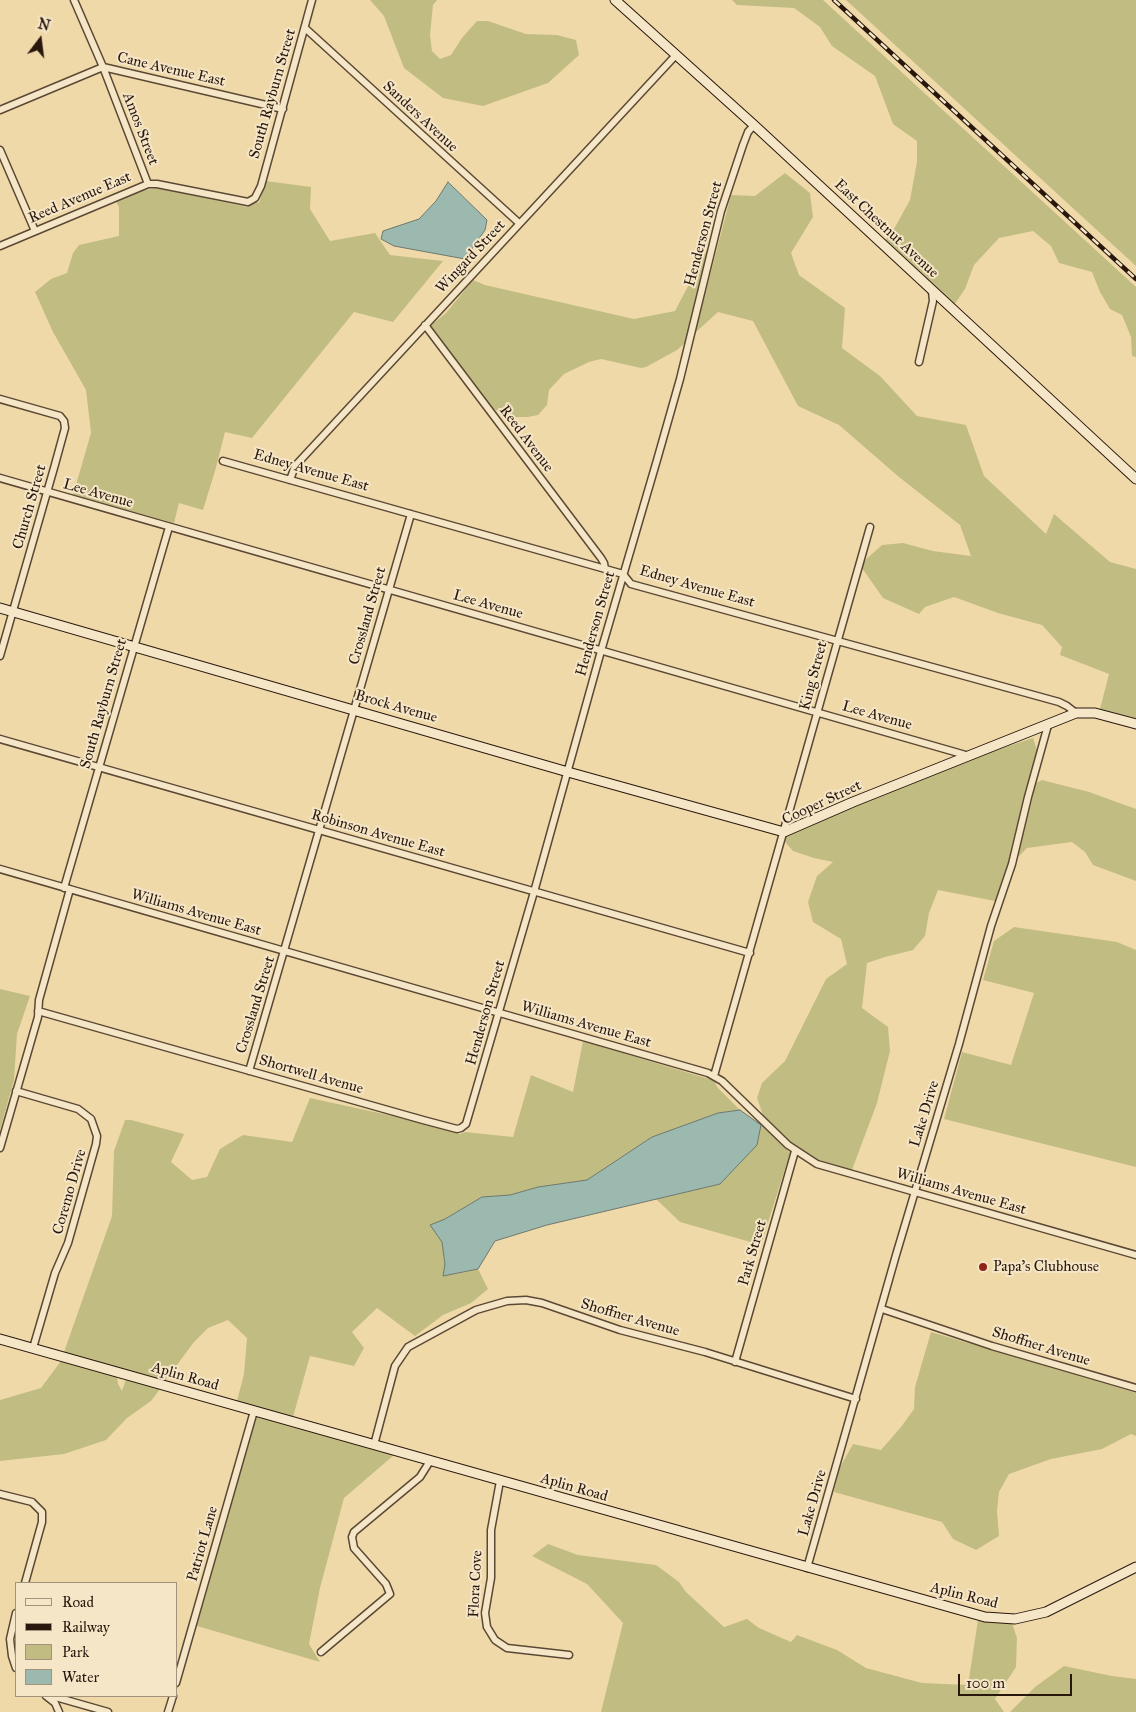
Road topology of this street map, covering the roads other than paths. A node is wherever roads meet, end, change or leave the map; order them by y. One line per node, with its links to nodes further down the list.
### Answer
1 (74, 0): 6 (street, Amos Street)
2 (312, 0): 4 (street, South Rayburn Street)
3 (616, 0): 5 (street, East Chestnut Avenue)
4 (304, 28): 7 (street, South Rayburn Street); 13 (street, Sanders Avenue)
5 (676, 55): 9 (street, East Chestnut Avenue); 13 (street, Wingard Street)
6 (103, 67): 7 (street, Cane Avenue East); 8 (street, Cane Avenue East); 11 (street, Amos Street)
7 (283, 109): 12 (street, South Rayburn Street)
8 (0, 110)
9 (754, 125): 16 (street, East Chestnut Avenue); 29 (street, Henderson Street)
10 (0, 150): 14 (street)
11 (148, 184): 12 (street, Reed Avenue East); 14 (street, Reed Avenue East)
12 (257, 194)
13 (519, 223): 17 (street, Wingard Street)
14 (35, 231): 15 (street, Reed Avenue East)
15 (0, 246)
16 (932, 291): 18 (street); 22 (street, East Chestnut Avenue)
17 (424, 325): 23 (street, Wingard Street); 28 (street, Reed Avenue)
18 (919, 362)
19 (0, 399): 24 (street, Church Street)
20 (223, 461): 23 (street, Edney Avenue East)
21 (0, 478): 24 (street, Lee Avenue)
22 (1136, 479)
23 (290, 480): 25 (street, Edney Avenue East)
24 (48, 492): 26 (street, Lee Avenue); 32 (street, Church Street)
25 (411, 514): 28 (street, Edney Avenue East); 30 (street, Crossland Street)
26 (169, 527): 30 (street, Lee Avenue); 34 (street, South Rayburn Street)
27 (870, 527): 33 (street, King Street)
28 (605, 569): 29 (street, Edney Avenue East)
29 (623, 574): 33 (street, Edney Avenue East); 35 (street, Henderson Street)
30 (389, 589): 35 (street, Lee Avenue); 37 (street, Crossland Street)
31 (0, 608): 32 (street, Brock Avenue)
32 (12, 611): 34 (street, Brock Avenue); 36 (street, Church Street)
33 (836, 641): 38 (street, King Street); 39 (street, Edney Avenue East)
34 (134, 646): 37 (street, Brock Avenue); 44 (street, South Rayburn Street)
35 (601, 651): 38 (street, Lee Avenue); 45 (street, Henderson Street)
36 (0, 656)
37 (354, 710): 45 (street, Brock Avenue); 46 (street, Crossland Street)
38 (816, 712): 43 (street, Lee Avenue); 47 (street, King Street)
39 (1076, 713): 40 (street, Edney Avenue East); 41 (street, Cooper Street)
40 (1136, 724)
41 (1048, 725): 43 (street, Cooper Street); 61 (street, Lake Drive)
42 (0, 739): 44 (street, Robinson Avenue East)
43 (969, 756): 47 (street, Cooper Street)
44 (98, 767): 46 (street, Robinson Avenue East); 49 (street, South Rayburn Street)
45 (568, 772): 47 (street, Brock Avenue); 50 (street, Henderson Street)
46 (319, 830): 50 (street, Robinson Avenue East); 51 (street, Crossland Street)
47 (784, 832): 52 (street, Cooper Street)
48 (0, 869): 49 (street, Williams Avenue East)
49 (67, 889): 51 (street, Williams Avenue East); 53 (street, South Rayburn Street)
50 (534, 892): 52 (street, Robinson Avenue East); 54 (street, Henderson Street)
51 (285, 950): 54 (street, Williams Avenue East); 55 (street, Crossland Street)
52 (750, 953): 56 (street, Cooper Street)
53 (38, 1011): 55 (street, Shortwell Avenue); 57 (street, South Rayburn Street)
54 (499, 1012): 56 (street, Williams Avenue East); 58 (street, Henderson Street)
55 (249, 1071): 58 (street, Shortwell Avenue)
56 (714, 1076): 60 (street, Williams Avenue East)
57 (16, 1091): 59 (street, South Rayburn Street); 65 (street, Coremo Drive)
58 (461, 1128)
59 (0, 1148)
60 (795, 1151): 61 (street, Williams Avenue East); 66 (street, Park Street)
61 (914, 1192): 62 (street, Williams Avenue East); 63 (street, Lake Drive)
62 (1136, 1255)
63 (882, 1309): 67 (street, Shoffner Avenue); 68 (street, Lake Drive)
64 (0, 1339): 65 (street, Aplin Road)
65 (33, 1348): 69 (street, Aplin Road)
66 (735, 1362): 68 (street, Shoffner Avenue); 70 (street, Shoffner Avenue)
67 (1136, 1388)
68 (856, 1399): 75 (street, Lake Drive)
69 (254, 1411): 70 (street, Aplin Road); 81 (street, Patriot Lane)
70 (374, 1445): 71 (street, Aplin Road)
71 (430, 1461): 72 (street, Aplin Road); 78 (street)
72 (500, 1481): 75 (street, Aplin Road); 79 (street, Flora Cove)
73 (0, 1494): 76 (street)
74 (1136, 1567): 75 (street, Aplin Road)
75 (807, 1568)
76 (25, 1582)
77 (15, 1617): 80 (street)
78 (321, 1652)
79 (569, 1655)
80 (15, 1665)
81 (178, 1676)
82 (47, 1697): 85 (street)
83 (56, 1697): 86 (street)
84 (173, 1697): 87 (street)
85 (59, 1712)
86 (108, 1712)
87 (168, 1712)

